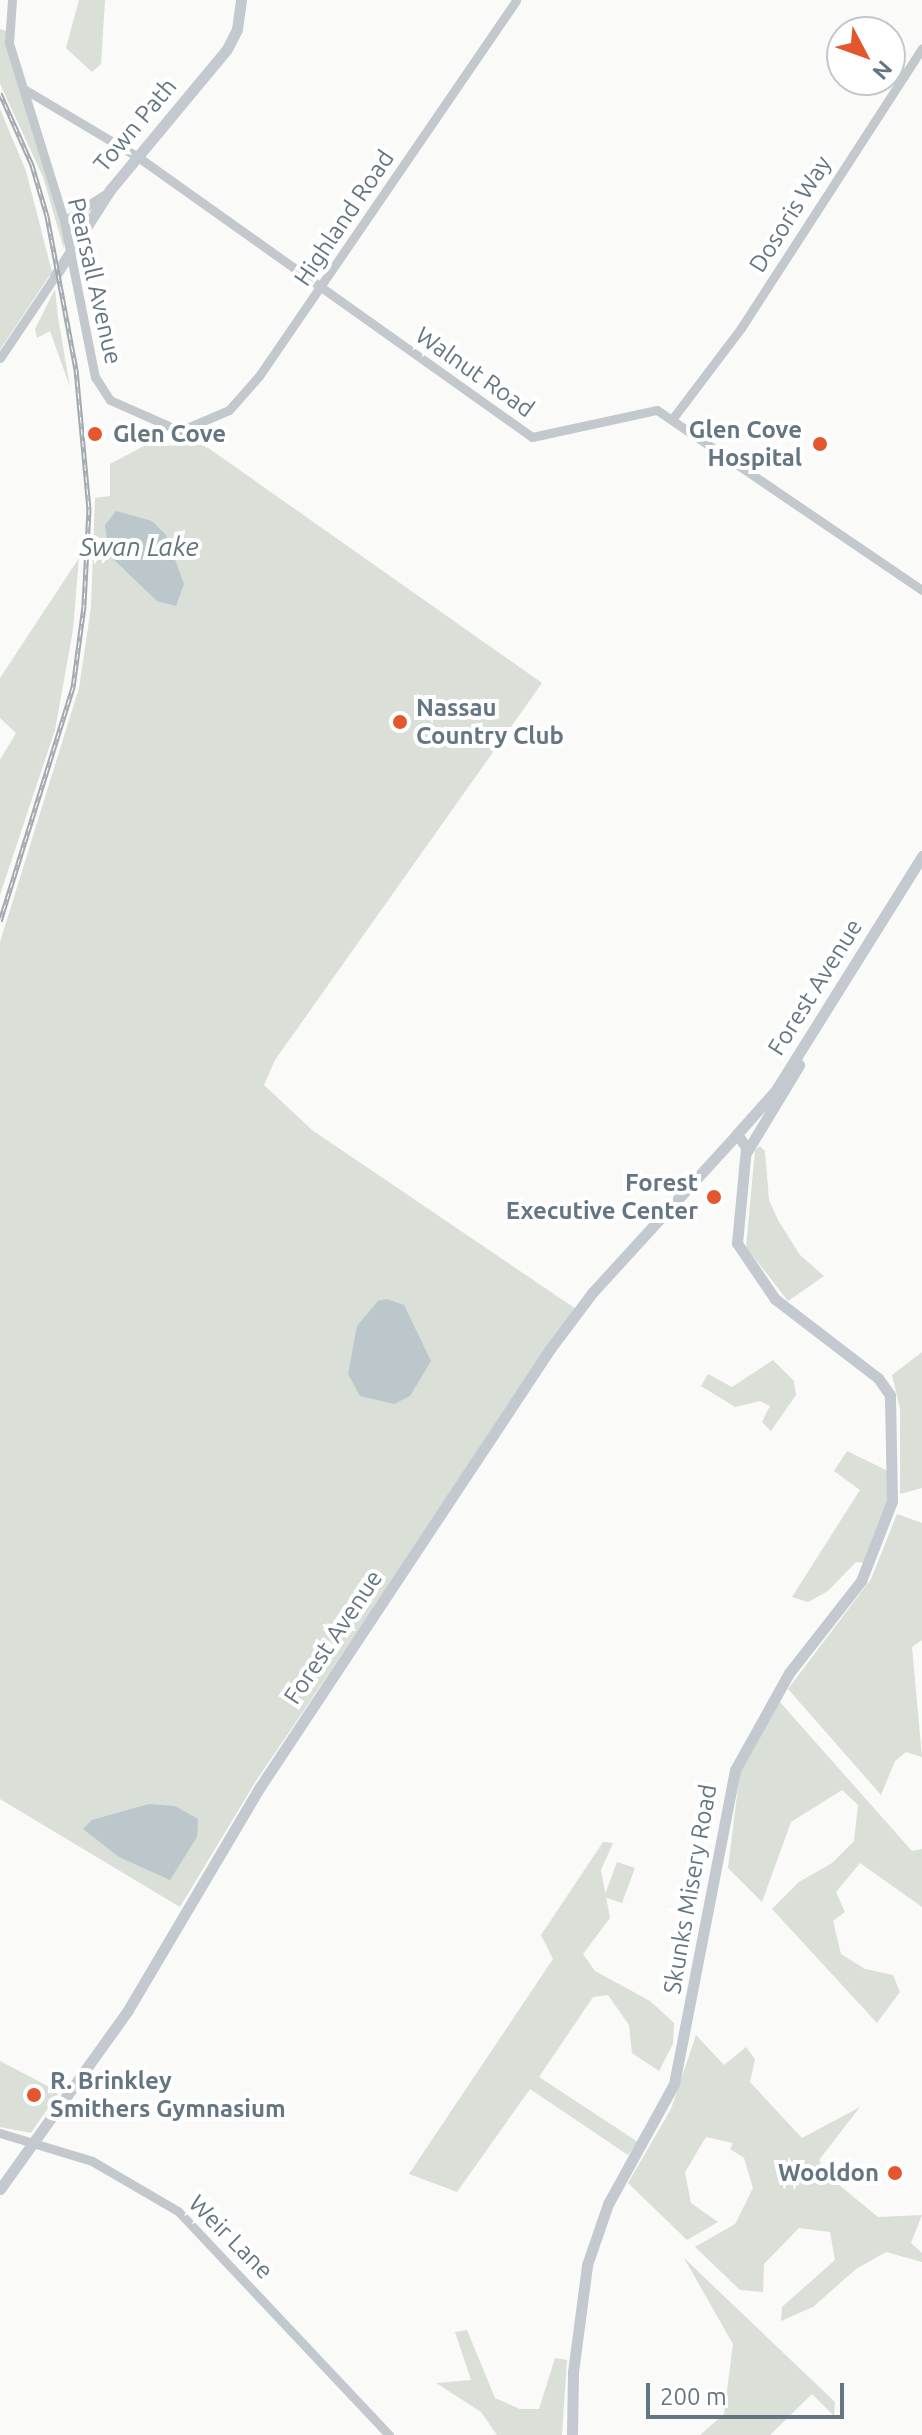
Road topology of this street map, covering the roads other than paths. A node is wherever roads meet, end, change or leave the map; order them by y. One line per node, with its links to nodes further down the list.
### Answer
1 (12, 0): 5 (street, Pearsall Avenue)
2 (241, 0): 6 (main road, Town Path)
3 (516, 0): 12 (street, Highland Road)
4 (922, 48): 14 (street, Dosoris Way)
5 (24, 89): 6 (street, Walnut Road); 8 (street, Pearsall Avenue)
6 (138, 157): 7 (main road, Town Path); 12 (street, Walnut Road)
7 (110, 190): 8 (street); 9 (main road, Town Path)
8 (64, 221): 9 (street, Pearsall Avenue)
9 (70, 250): 10 (main road, Town Path); 11 (street, Pearsall Avenue)
10 (57, 274): 11 (street); 13 (street)
11 (77, 284): 17 (street, Pearsall Avenue)
12 (320, 288): 15 (street, Walnut Road); 17 (street, Highland Road)
13 (0, 358)
14 (688, 399): 15 (street); 16 (street, Dosoris Way)
15 (657, 410): 16 (street)
16 (673, 418): 18 (street)
17 (180, 431)
18 (922, 590)
19 (922, 856): 20 (main road, Forest Avenue)
20 (810, 1038): 21 (main road, Forest Avenue); 22 (main road)
21 (737, 1134): 22 (main road); 24 (main road, Forest Avenue)
22 (745, 1153): 27 (main road, Skunks Misery Road)
23 (0, 2133): 24 (street, Weir Lane)
24 (34, 2142): 25 (main road, Forest Avenue); 26 (street, Weir Lane)
25 (0, 2189)
26 (389, 2435)
27 (572, 2435)

